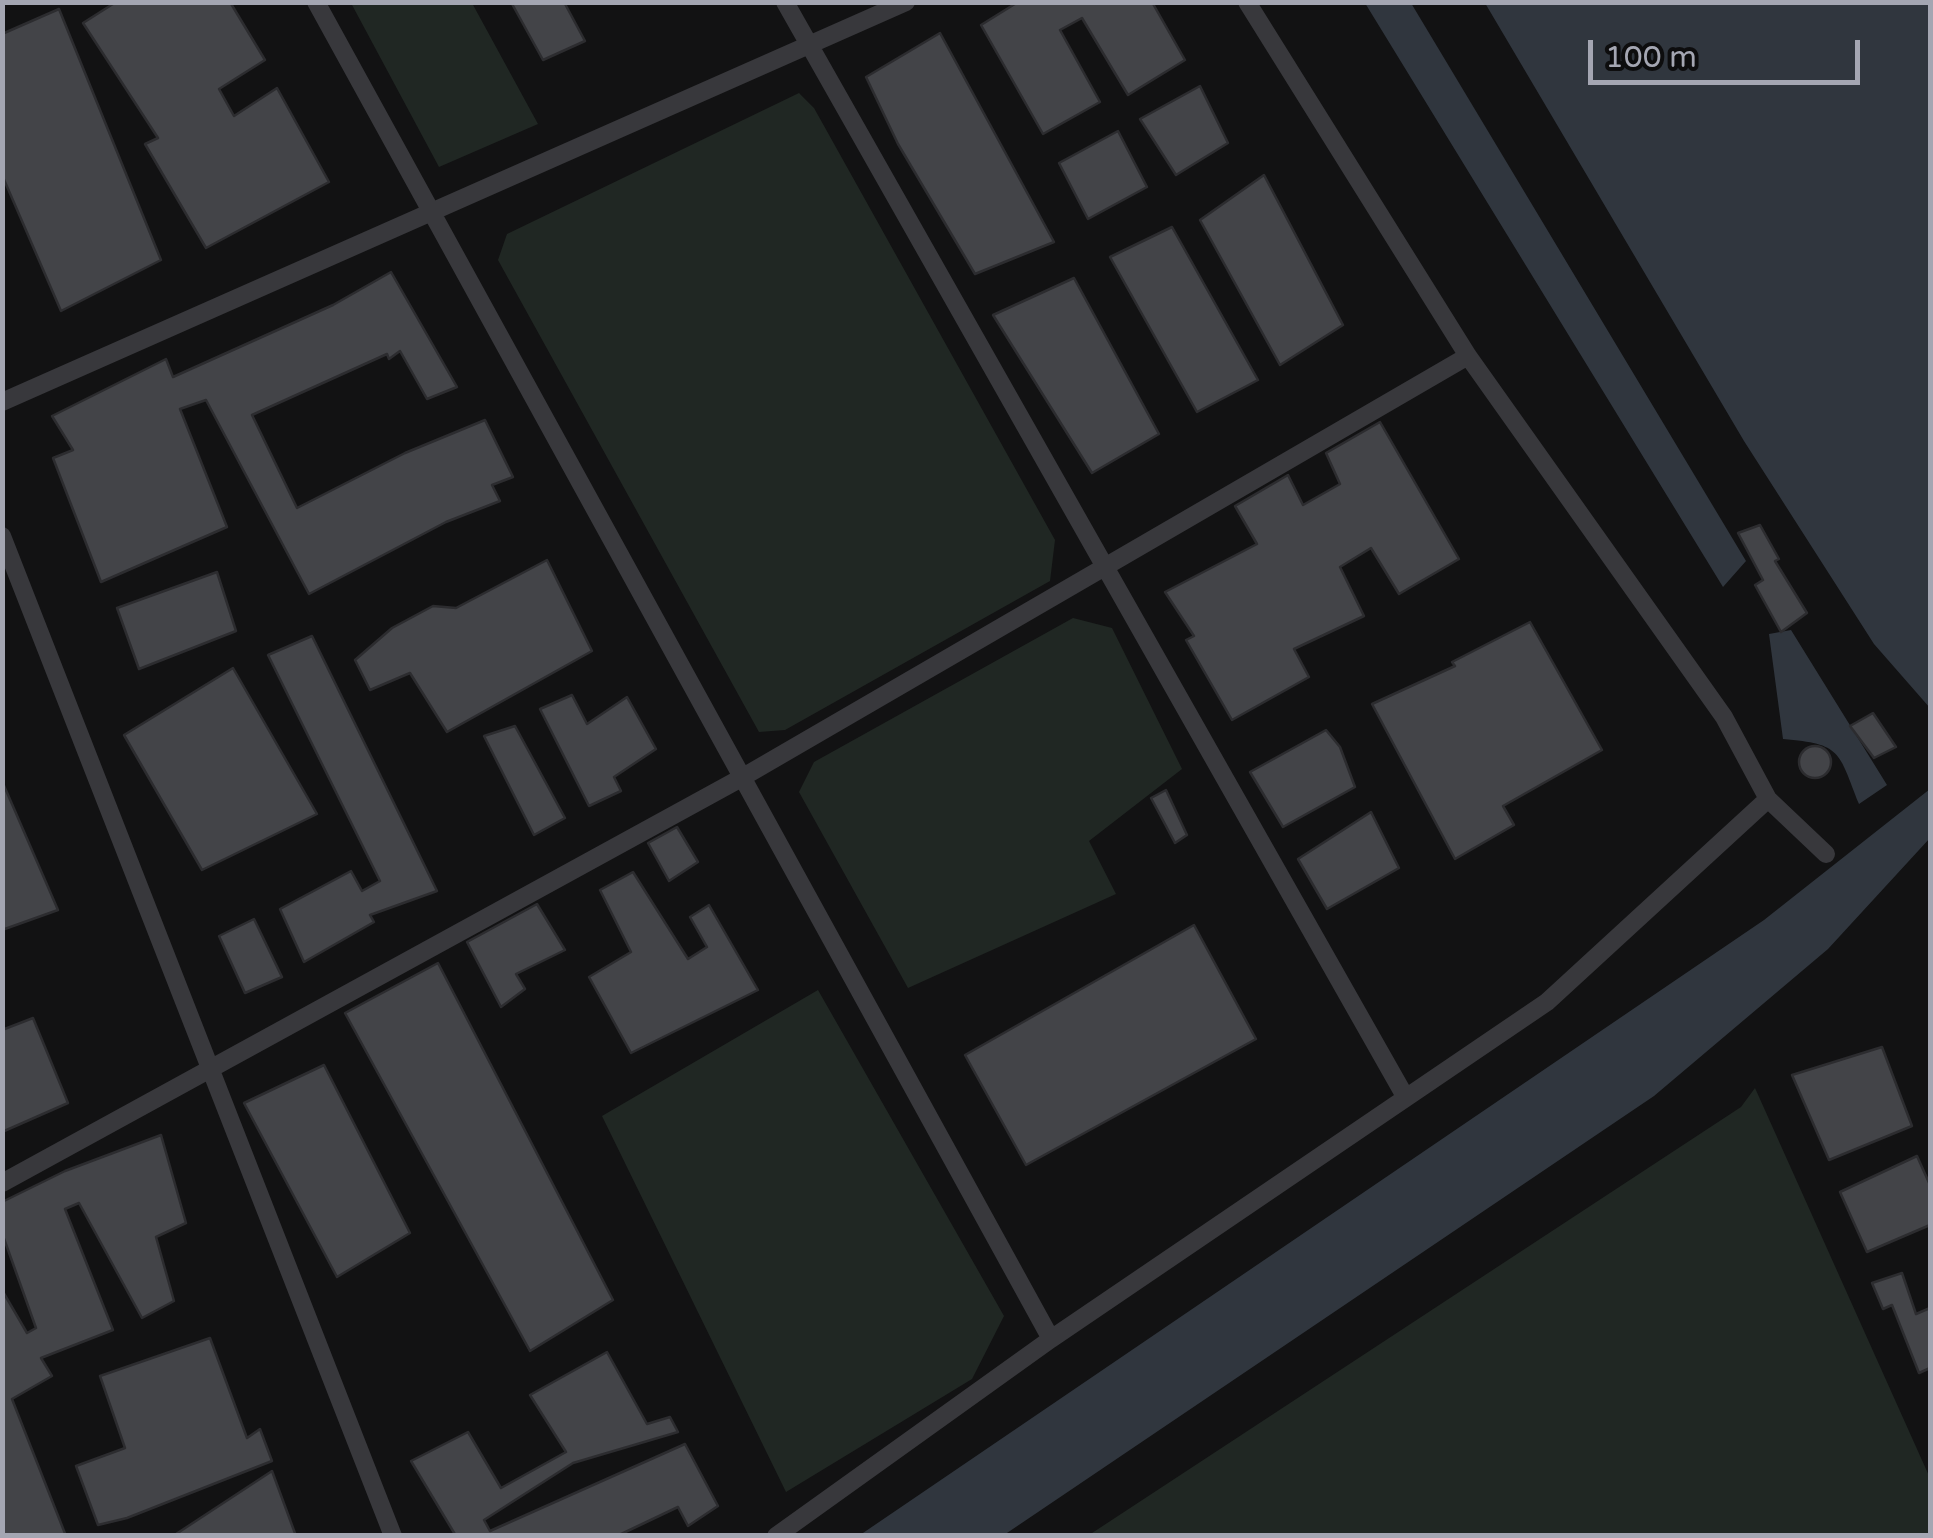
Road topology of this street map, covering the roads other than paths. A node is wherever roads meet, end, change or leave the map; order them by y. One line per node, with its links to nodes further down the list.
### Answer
1 (316, 2): 6 (street)
2 (785, 2): 5 (street)
3 (906, 2): 5 (street)
4 (1247, 2): 7 (street)
5 (808, 46): 6 (street); 10 (street)
6 (434, 214): 8 (street); 11 (street)
7 (1468, 356): 10 (street); 12 (street)
8 (2, 402)
9 (2, 536): 14 (street)
10 (1106, 568): 11 (street); 15 (street)
11 (743, 776): 14 (street); 17 (street)
12 (1768, 799): 13 (street); 15 (street)
13 (1826, 854)
14 (212, 1066): 16 (street); 18 (street)
15 (1406, 1098): 17 (street)
16 (2, 1183)
17 (1051, 1338): 19 (street)
18 (392, 1536)
19 (776, 1536)

